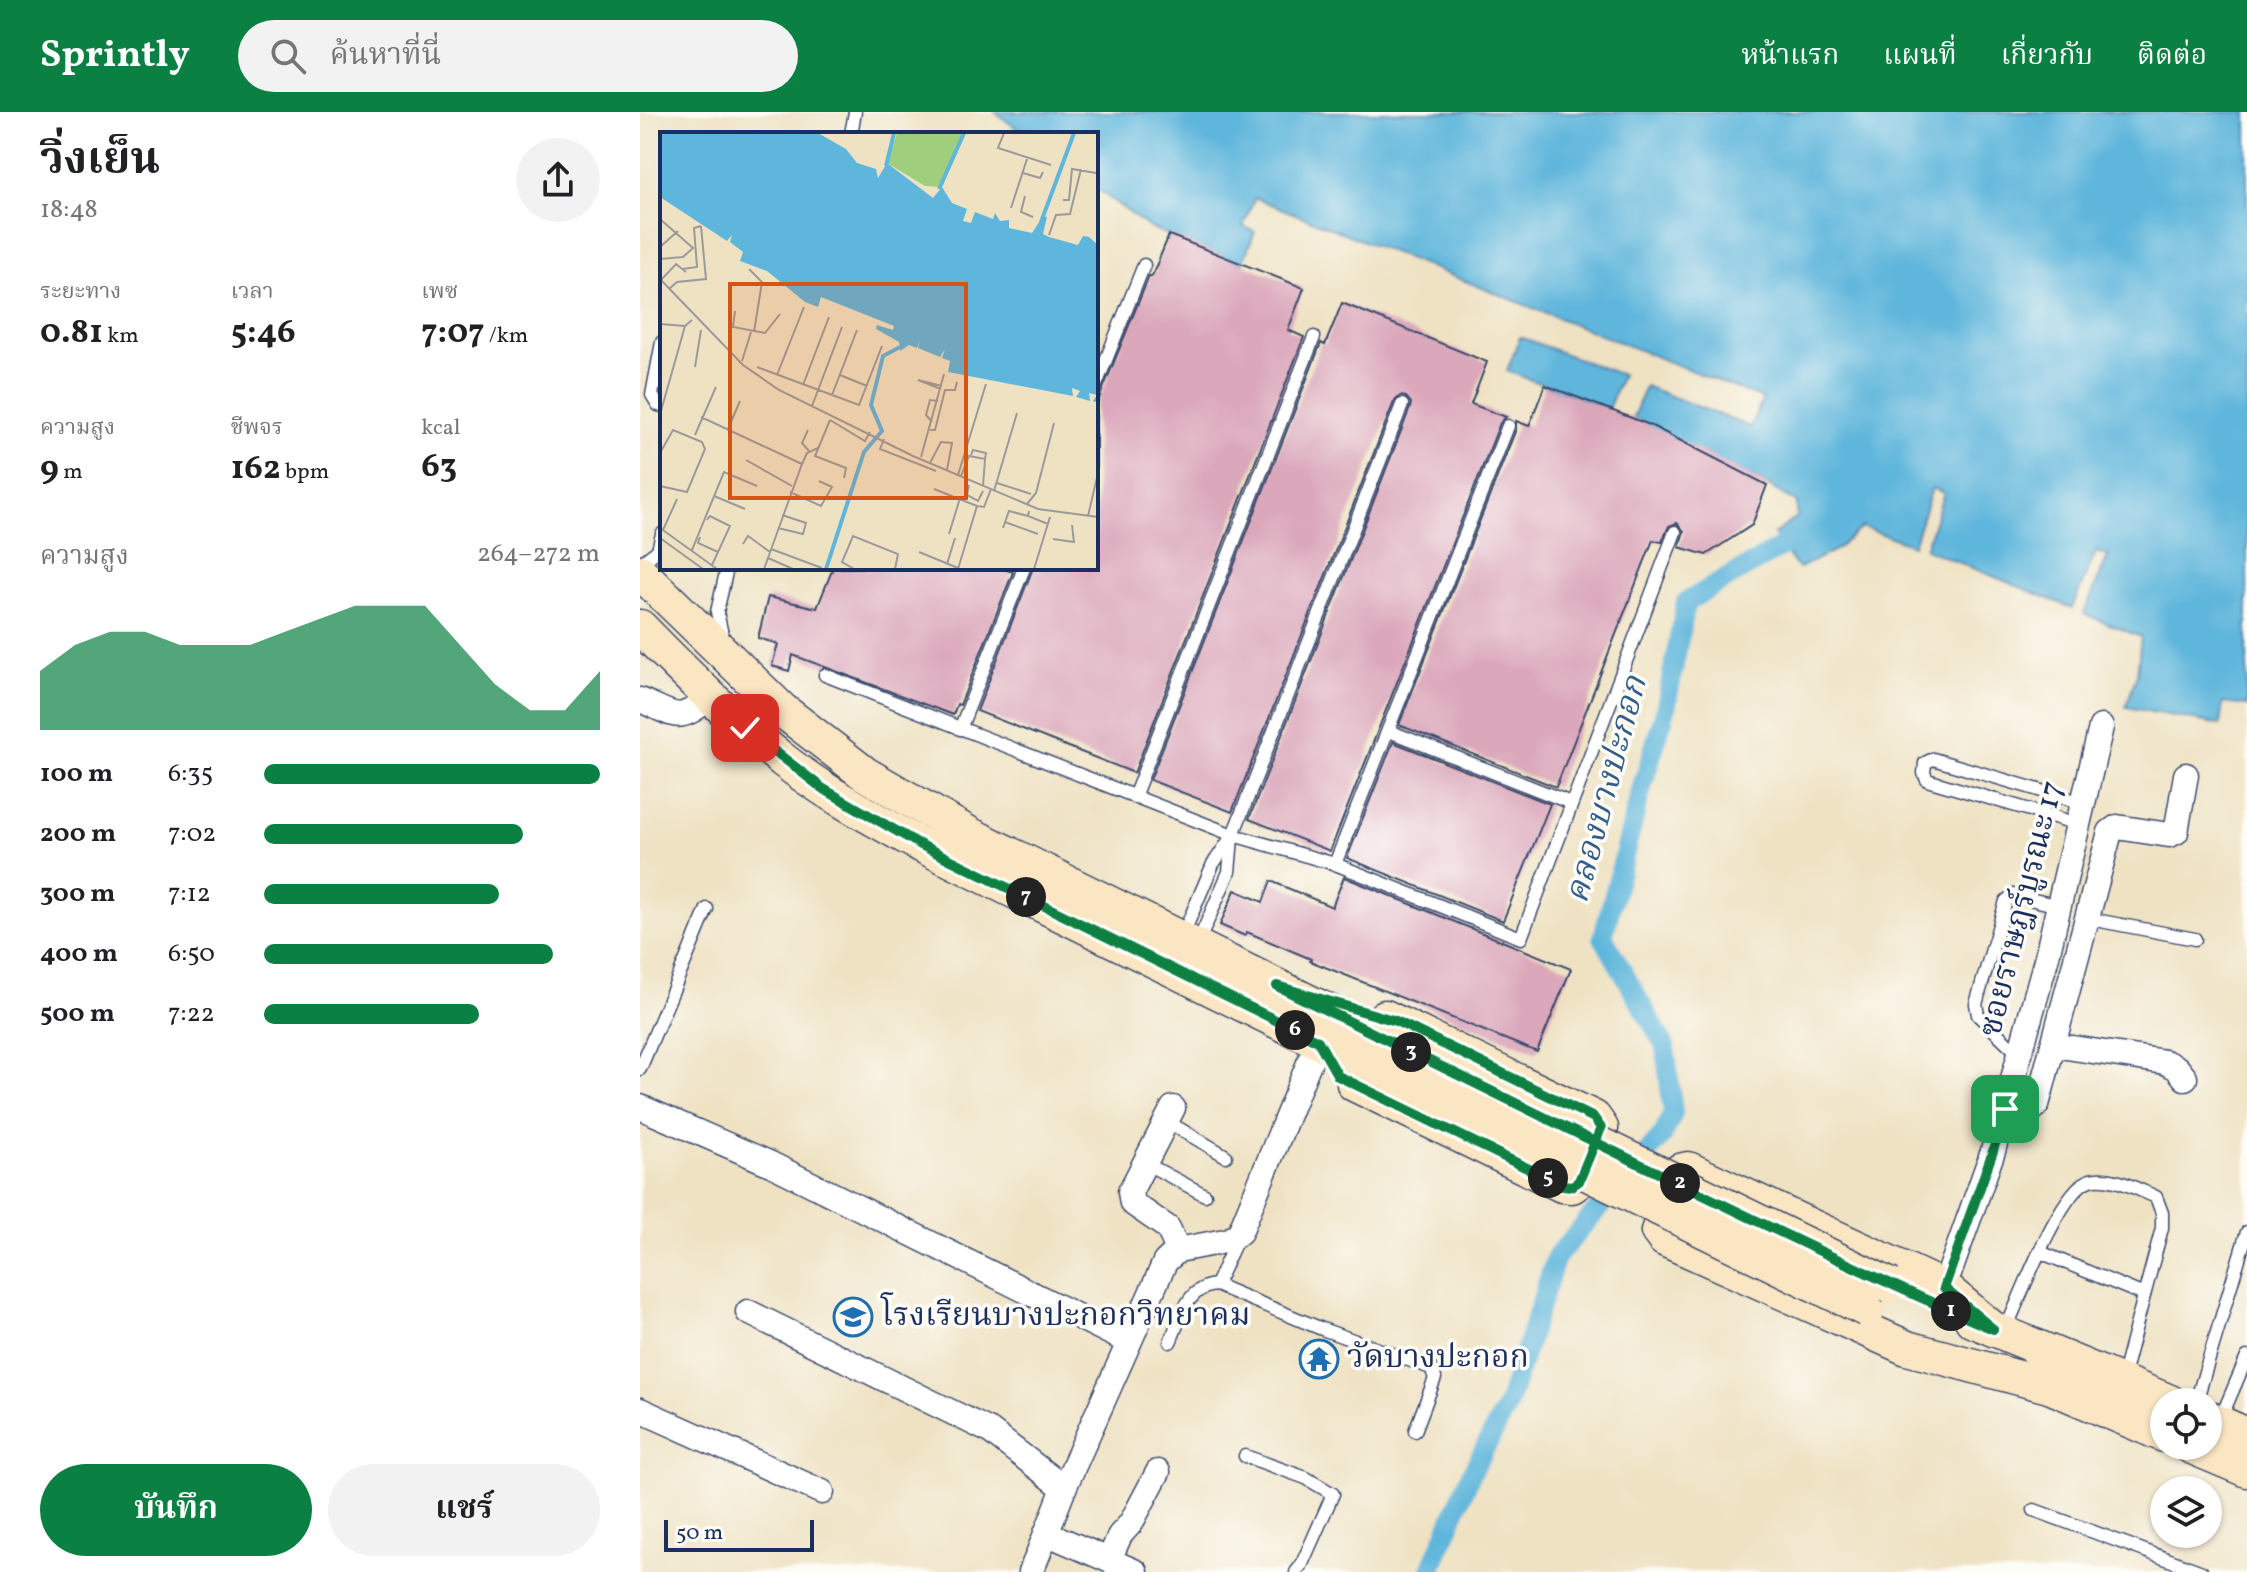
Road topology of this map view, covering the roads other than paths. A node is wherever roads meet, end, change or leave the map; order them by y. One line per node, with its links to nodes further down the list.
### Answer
1 (855, 112): 2 (lane)
2 (851, 132)
3 (1144, 265): 6 (lane)
4 (1314, 337): 25 (lane)
5 (660, 353): 8 (lane)
6 (1098, 380)
7 (1402, 405): 28 (lane)
8 (660, 406)
9 (1508, 426): 23 (lane)
10 (1675, 532): 26 (lane)
11 (660, 542): 12 (lane)
12 (640, 564)
13 (727, 570): 17 (lane)
14 (1023, 570): 22 (lane)
15 (640, 572): 17 (main road)
16 (640, 627): 19 (main road)
17 (729, 660): 34 (main road)
18 (825, 675): 22 (lane)
19 (711, 697): 20 (street); 36 (main road)
20 (640, 700)
21 (2101, 727): 27 (street, ซอยราษฎร์บูรณะ 17)
22 (960, 729): 25 (lane)
23 (1389, 731): 26 (lane); 29 (lane)
24 (2186, 775): 32 (street)
25 (1134, 797): 28 (lane)
26 (1571, 803): 29 (lane)
27 (2081, 814): 27 (lane); 30 (street, ซอยราษฎร์บูรณะ 17)
28 (1233, 835): 29 (lane); 34 (lane)
29 (1335, 864)
30 (2059, 906): 38 (street, ซอยราษฎร์บูรณะ 17); 38 (lane)
31 (707, 909): 40 (lane)
32 (2085, 918): 33 (lane); 37 (street)
33 (2195, 939)
34 (1189, 942): 35 (main road)
35 (1277, 986): 36 (main road); 39 (main road)
36 (1318, 1041): 39 (main road); 48 (street)
37 (2053, 1045): 41 (street); 43 (street)
38 (2020, 1055): 43 (street, ซอยราษฎร์บูรณะ 17)
39 (1402, 1065): 56 (main road, bridge); 62 (main road, bridge)
40 (640, 1069)
41 (2185, 1078)
42 (640, 1107): 57 (street)
43 (2005, 1109): 53 (street, ซอยราษฎร์บูรณะ 17)
44 (1169, 1114): 45 (lane); 46 (street)
45 (1226, 1156)
46 (1145, 1163): 47 (lane); 50 (street)
47 (1205, 1195)
48 (1240, 1232): 50 (street); 52 (lane)
49 (2247, 1232): 63 (lane)
50 (1178, 1250): 57 (street)
51 (2040, 1252): 54 (lane); 54 (lane); 56 (lane)
52 (1216, 1285): 58 (lane); 68 (lane)
53 (1944, 1288): 56 (main road); 62 (main road)
54 (2144, 1295): 60 (lane)
55 (748, 1312): 73 (street)
56 (1999, 1331): 60 (main road)
57 (1129, 1342): 73 (street)
58 (1170, 1342)
59 (2247, 1357): 61 (lane)
60 (2121, 1382): 64 (main road)
61 (2243, 1382): 66 (lane)
62 (2049, 1386): 67 (main road)
63 (2222, 1389)
64 (2150, 1394)
65 (640, 1410): 74 (street)
66 (2222, 1413)
67 (2150, 1429)
68 (1415, 1431)
69 (1245, 1456): 80 (lane)
70 (2222, 1459): 71 (main road)
71 (2247, 1470)
72 (1158, 1472): 77 (street)
73 (1064, 1488): 76 (street)
74 (822, 1492)
75 (2034, 1510): 81 (lane)
76 (1046, 1533): 77 (street); 78 (street)
77 (1109, 1560): 79 (street)
78 (1031, 1572)
79 (1136, 1572)
80 (1296, 1572)
81 (2202, 1572)

